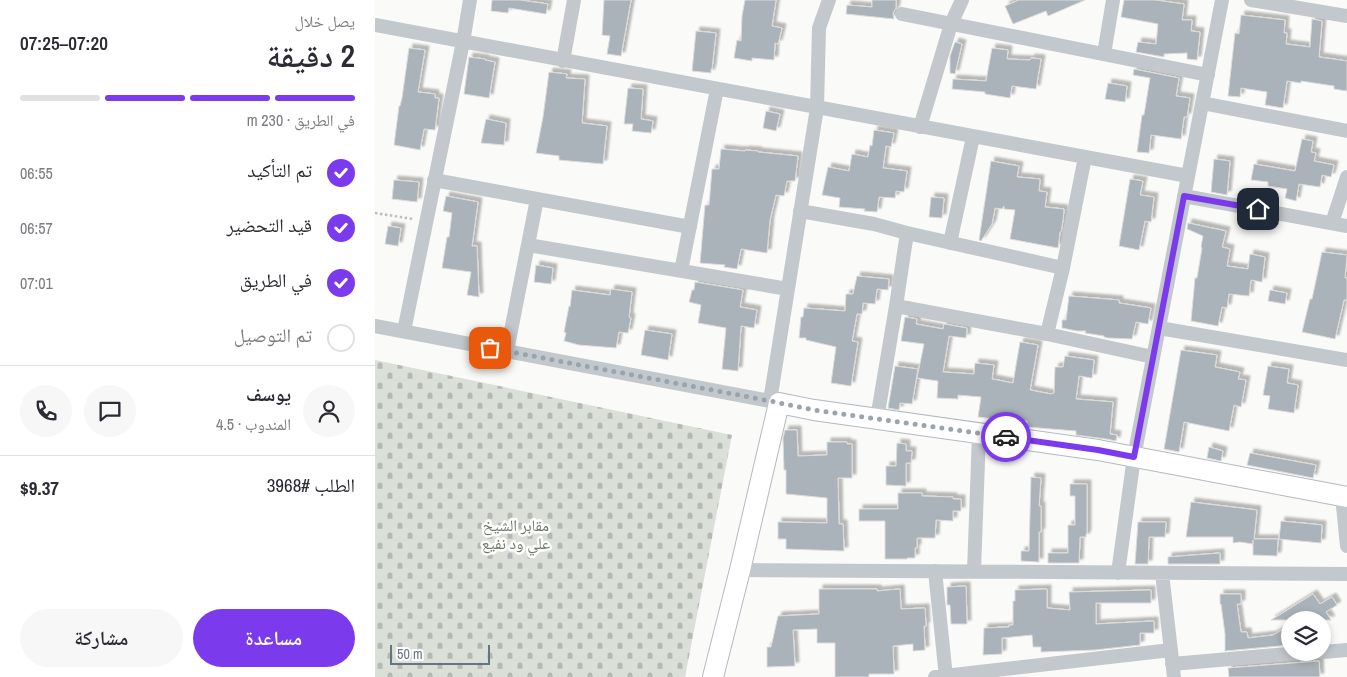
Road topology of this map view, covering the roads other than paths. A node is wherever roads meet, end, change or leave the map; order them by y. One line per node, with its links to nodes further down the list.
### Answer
1 (470, 0): 14 (street)
2 (574, 0): 16 (street)
3 (819, 0): 13 (street)
4 (829, 0): 13 (street)
5 (962, 0): 11 (street)
6 (1113, 0): 15 (street)
7 (1222, 0): 17 (street)
8 (1251, 0): 10 (street)
9 (902, 14): 11 (street)
10 (1347, 16)
11 (951, 24): 15 (street); 21 (street)
12 (375, 25): 14 (street)
13 (819, 28): 20 (street)
14 (463, 42): 16 (street); 27 (street)
15 (1104, 54): 17 (street)
16 (563, 61): 18 (street)
17 (1208, 75): 19 (street)
18 (717, 89): 20 (street); 33 (street)
19 (1202, 104): 22 (street); 25 (street)
20 (817, 108): 21 (street); 30 (street)
21 (920, 127): 23 (street)
22 (1347, 131)
23 (973, 137): 24 (street); 35 (street)
24 (1085, 157): 25 (street); 37 (street)
25 (1188, 176): 28 (street)
26 (1347, 177): 31 (street)
27 (434, 180): 29 (street); 43 (street)
28 (1184, 196): 31 (street); 42 (street)
29 (537, 199): 33 (street); 36 (street)
30 (801, 211): 34 (street); 39 (street)
31 (1332, 223): 32 (street)
32 (1347, 226)
33 (690, 227): 38 (street)
34 (907, 233): 35 (street); 40 (street)
35 (950, 243): 37 (street)
36 (528, 245): 38 (street); 45 (street)
37 (1063, 268): 44 (street)
38 (681, 271): 39 (street)
39 (788, 289): 48 (street)
40 (896, 306): 44 (street); 49 (street)
41 (375, 326): 43 (street)
42 (1159, 328): 46 (street); 47 (street)
43 (404, 331): 45 (street)
44 (1047, 334): 46 (street)
45 (507, 351): 48 (street)
46 (1153, 357): 51 (street)
47 (1347, 360)
48 (775, 402): 49 (street); 54 (street)
49 (877, 419): 50 (street)
50 (979, 434): 51 (street); 56 (street)
51 (1134, 457): 52 (street); 57 (street)
52 (1344, 497): 53 (street)
53 (1347, 546)
54 (740, 570): 55 (street); 64 (street)
55 (935, 570): 56 (street); 65 (street)
56 (974, 571): 57 (street)
57 (1118, 572): 58 (street)
58 (1162, 573): 59 (street); 63 (street)
59 (1347, 574)
60 (1347, 650): 61 (street)
61 (1331, 651)
62 (1281, 655): 63 (street)
63 (1172, 664): 65 (street)
64 (713, 677)
65 (943, 677)

